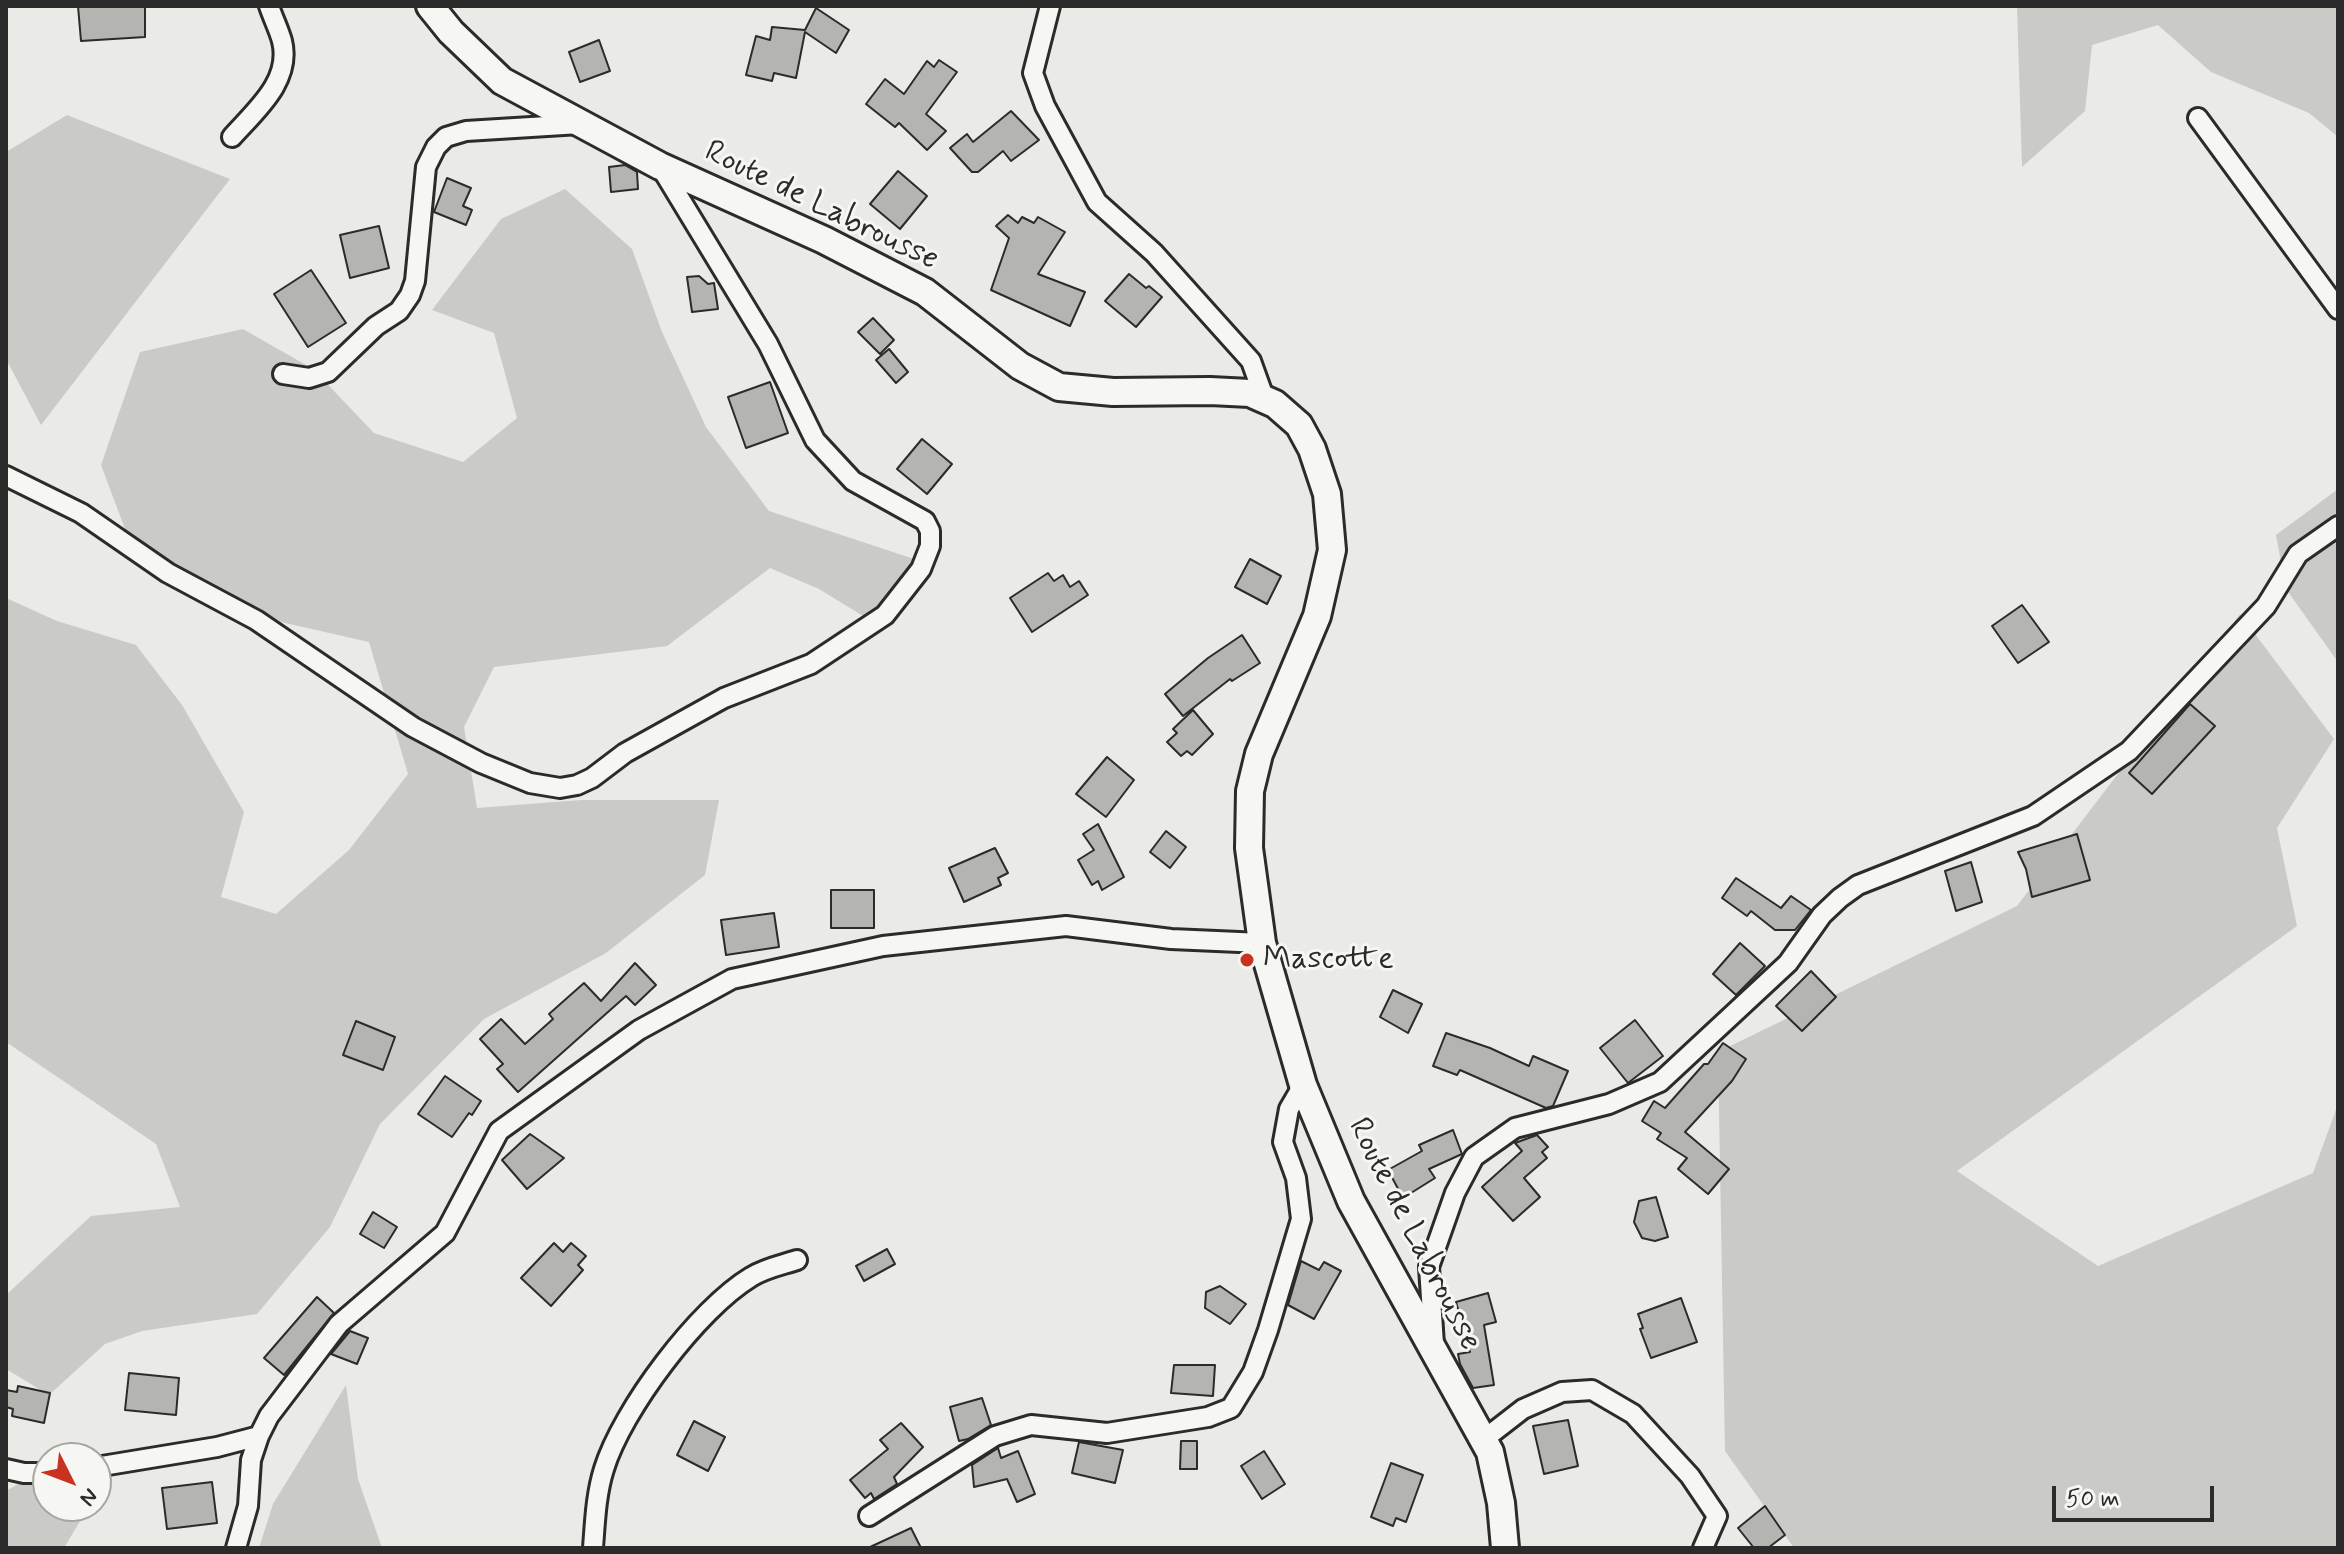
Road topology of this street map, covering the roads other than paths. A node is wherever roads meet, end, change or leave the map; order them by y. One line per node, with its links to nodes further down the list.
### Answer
1 (269, 6): 6 (street)
2 (430, 6): 5 (street, Route de Labrousse)
3 (1050, 6): 10 (street)
4 (2198, 118): 8 (street)
5 (580, 124): 7 (street, Route de Labrousse); 9 (street)
6 (232, 137)
7 (660, 166): 10 (street, Route de Labrousse); 11 (street)
8 (2338, 309)
9 (283, 374)
10 (1265, 400): 13 (street, Route de Labrousse)
11 (6, 476)
12 (2338, 526): 16 (street)
13 (1262, 943): 14 (street, Route de Labrousse); 17 (street)
14 (1303, 1085): 16 (street, Route de Labrousse); 22 (street)
15 (797, 1260): 24 (street)
16 (1435, 1356): 18 (street, Route de Labrousse)
17 (259, 1436): 19 (street); 23 (street)
18 (1483, 1440): 25 (street, Route de Labrousse); 26 (street)
19 (112, 1464)
20 (6, 1469): 21 (street)
21 (32, 1473)
22 (869, 1516)
23 (236, 1548)
24 (593, 1548)
25 (1505, 1548)
26 (1703, 1548)

